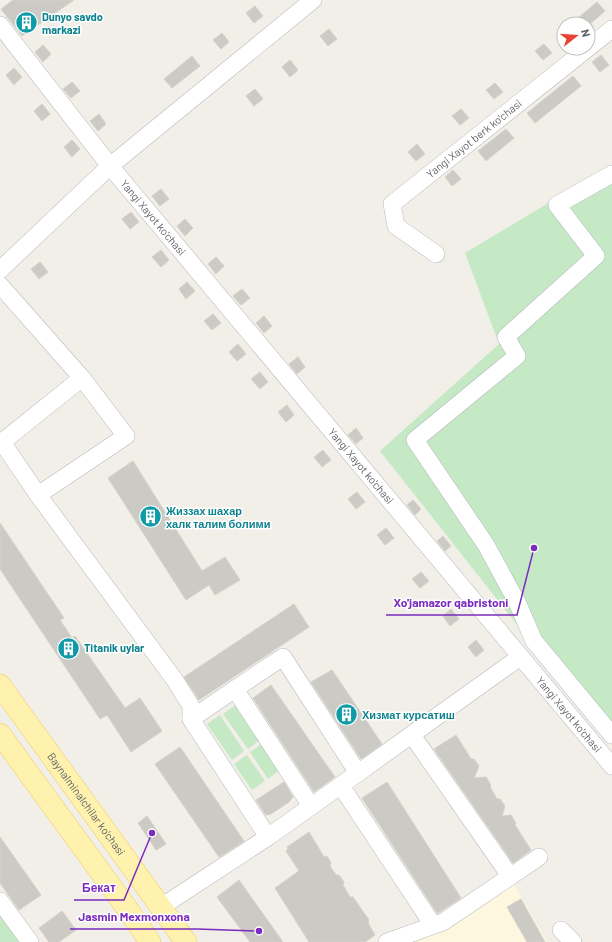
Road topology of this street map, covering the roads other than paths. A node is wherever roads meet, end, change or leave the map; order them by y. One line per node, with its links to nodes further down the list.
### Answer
1 (313, 0): 4 (street)
2 (0, 25): 4 (street, Yangi Xayot ko'chasi)
3 (612, 29): 6 (street, Yangi Xayot berk ko'chasi)
4 (110, 166): 7 (street); 12 (street, Yangi Xayot ko'chasi)
5 (612, 174): 18 (street)
6 (436, 254)
7 (0, 270)
8 (0, 285): 9 (street)
9 (82, 378): 10 (street); 11 (street)
10 (1, 443): 11 (street)
11 (38, 495): 15 (street)
12 (520, 657): 17 (street); 19 (street, Yangi Xayot ko'chasi)
13 (0, 685): 27 (main road, Baynalminalchilar ko’chasi)
14 (235, 689): 15 (street); 20 (street); 22 (street)
15 (191, 719): 23 (street)
16 (0, 734): 31 (main road)
17 (412, 735): 20 (street); 25 (street)
18 (612, 736)
19 (612, 766)
20 (358, 773): 21 (street)
21 (341, 786): 22 (street); 28 (street)
22 (311, 806): 23 (street)
23 (268, 837): 27 (street)
24 (539, 857): 25 (street)
25 (510, 876): 28 (street)
26 (0, 901): 30 (street)
27 (161, 907): 32 (main road, Baynalminalchilar ko’chasi)
28 (433, 925): 33 (street)
29 (561, 930): 34 (street)
30 (30, 942)
31 (150, 942)
32 (186, 942)
33 (387, 942)
34 (573, 942)

